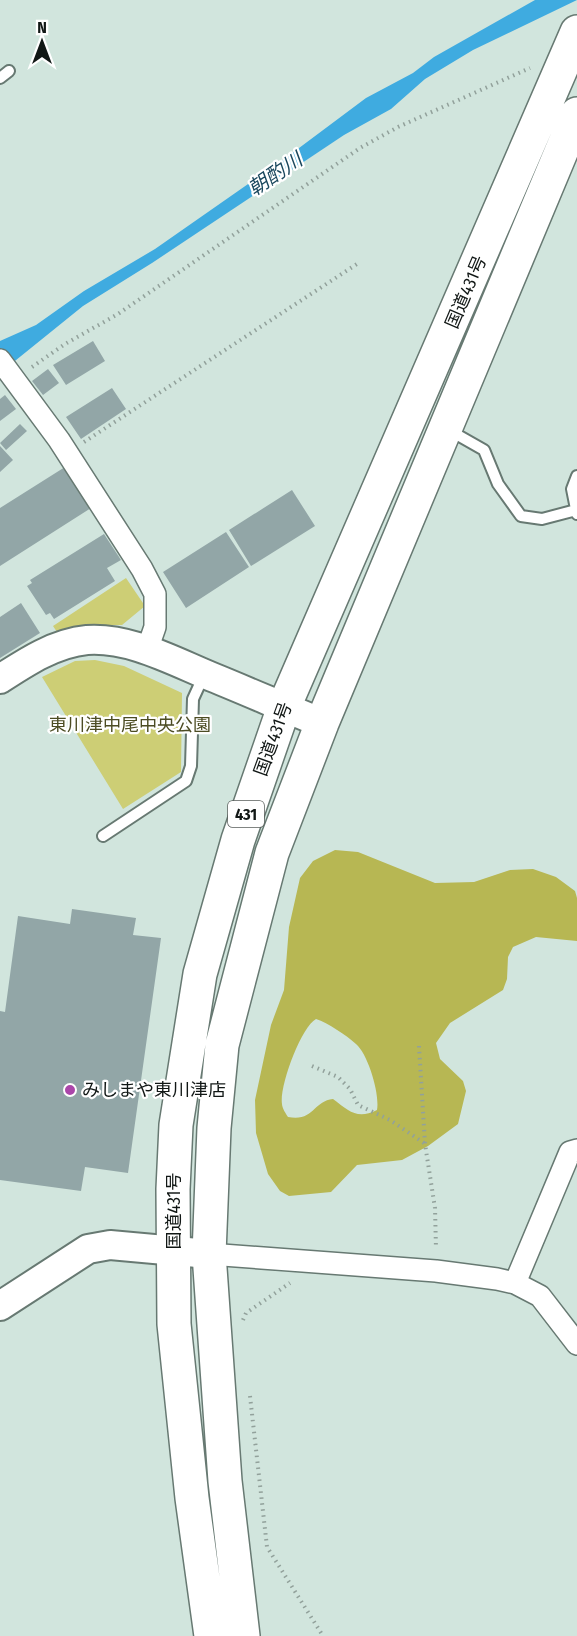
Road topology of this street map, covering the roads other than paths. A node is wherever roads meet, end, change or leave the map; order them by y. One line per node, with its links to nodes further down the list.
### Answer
1 (574, 40): 10 (highway, 国道431号 / 431)
2 (577, 114): 4 (highway, 国道431号 / 431)
3 (13, 369): 7 (street)
4 (444, 428): 6 (lane); 11 (highway, 国道431号 / 431)
5 (577, 476): 6 (lane)
6 (577, 512)
7 (147, 650): 8 (street); 9 (street)
8 (204, 674): 10 (street); 12 (lane)
9 (0, 679)
10 (284, 707): 11 (street); 14 (highway, 国道431号 / 431)
11 (322, 723): 15 (highway, 国道431号 / 431)
12 (103, 836)
13 (577, 1150): 16 (street)
14 (174, 1251): 15 (street); 17 (street); 19 (highway, 国道431号 / 431)
15 (209, 1254): 16 (street); 20 (highway, 国道431号 / 431)
16 (515, 1283): 18 (street)
17 (0, 1306)
18 (577, 1344)
19 (211, 1636)
20 (243, 1636)

